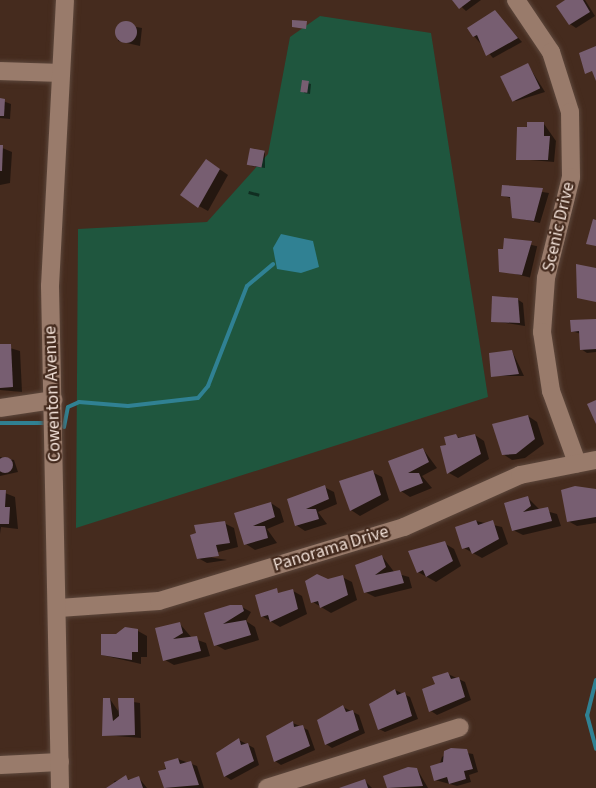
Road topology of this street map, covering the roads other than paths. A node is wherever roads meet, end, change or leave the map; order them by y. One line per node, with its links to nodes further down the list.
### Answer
1 (65, 0): 4 (street, Cowenton Avenue)
2 (516, 0): 8 (street, Scenic Drive)
3 (0, 71): 4 (street)
4 (61, 73): 5 (street, Cowenton Avenue)
5 (53, 400): 6 (street); 9 (street, Cowenton Avenue)
6 (0, 408)
7 (596, 460): 8 (street, Panorama Drive)
8 (577, 463): 9 (street, Panorama Drive)
9 (59, 609): 11 (street, Cowenton Avenue)
10 (460, 727): 13 (street)
11 (60, 762): 12 (street); 14 (street, Cowenton Avenue)
12 (0, 765)
13 (305, 782): 15 (street)
14 (60, 788)
15 (267, 788)

